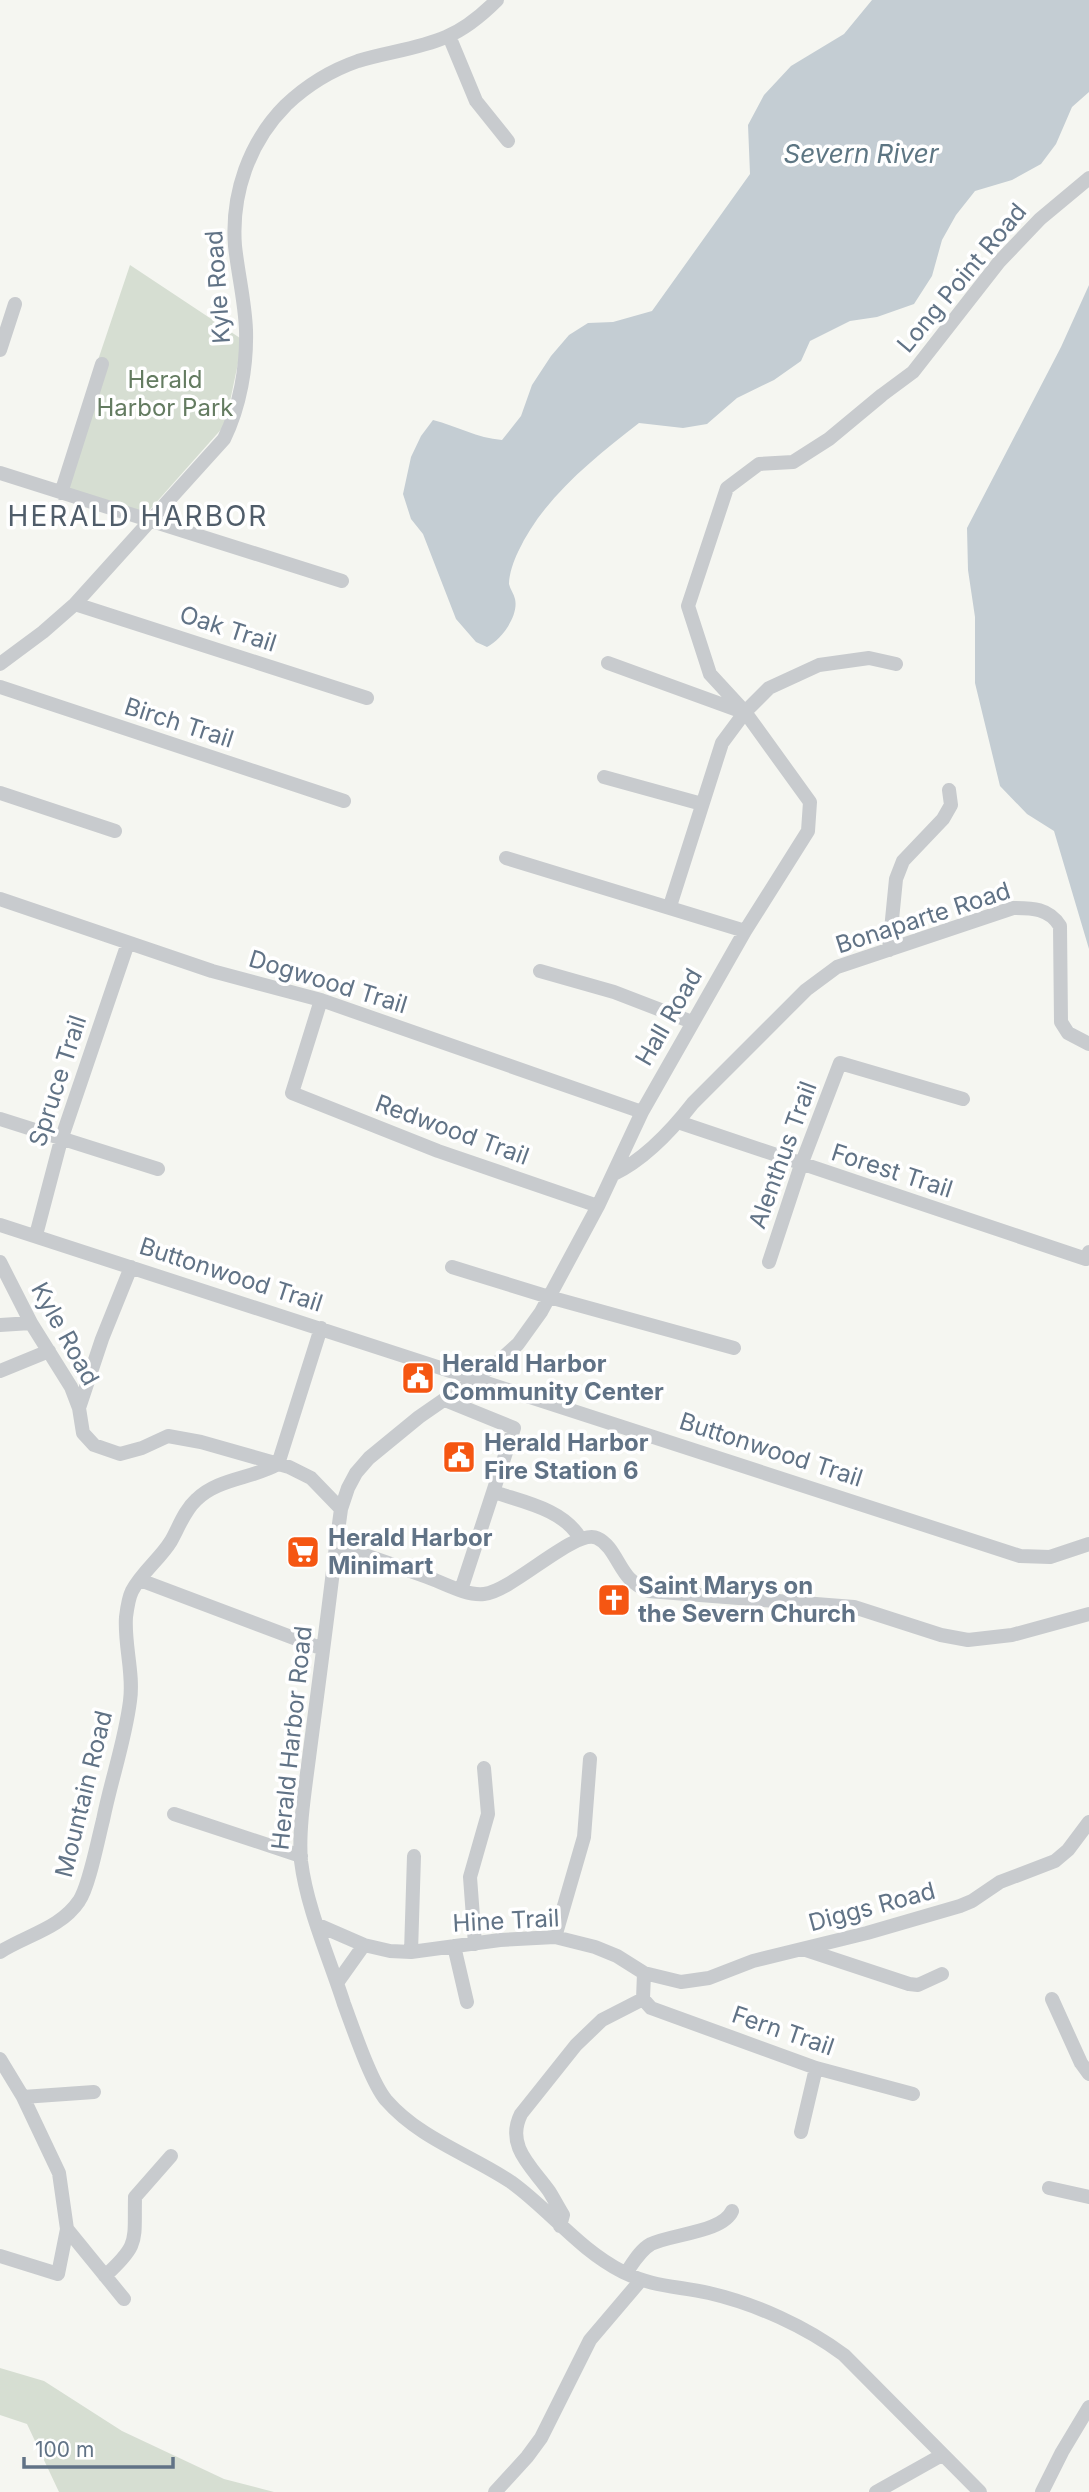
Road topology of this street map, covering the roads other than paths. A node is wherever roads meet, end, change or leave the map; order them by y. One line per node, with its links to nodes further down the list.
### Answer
1 (497, 0): 2 (street, Kyle Road)
2 (449, 36): 3 (street); 11 (street, Kyle Road)
3 (508, 141)
4 (1089, 178): 9 (street, Long Point Road)
5 (15, 304): 6 (street)
6 (0, 350)
7 (103, 364): 10 (street)
8 (0, 473): 10 (street)
9 (727, 488): 19 (street, Hall Road)
10 (61, 492): 11 (street)
11 (150, 521): 12 (street); 13 (street, Kyle Road)
12 (342, 581)
13 (75, 604): 15 (street, Kyle Road); 18 (street, Oak Trail)
14 (608, 663): 19 (street)
15 (0, 664)
16 (896, 664): 19 (street)
17 (0, 687): 23 (street, Birch Trail)
18 (367, 698)
19 (745, 712): 24 (street); 29 (street, Hall Road)
20 (604, 777): 24 (street)
21 (949, 790): 31 (street)
22 (0, 793): 25 (street)
23 (345, 801)
24 (702, 804): 28 (street)
25 (115, 831)
26 (506, 858): 28 (street)
27 (0, 900): 30 (street, Dogwood Trail)
28 (670, 906): 29 (street)
29 (745, 931): 34 (street, Hall Road)
30 (128, 943): 33 (street, Dogwood Trail); 40 (street, Spruce Trail)
31 (889, 950): 35 (street, Bonaparte Road); 39 (street, Bonaparte Road)
32 (540, 971): 34 (street)
33 (321, 1000): 37 (street, Dogwood Trail); 44 (street, Redwood Trail)
34 (692, 1022): 37 (street, Hall Road)
35 (1089, 1044)
36 (963, 1099): 41 (street, Alenthus Trail)
37 (642, 1112): 43 (street, Hall Road)
38 (0, 1119): 40 (street)
39 (678, 1122): 41 (street, Forest Trail); 43 (street, Bonaparte Road)
40 (61, 1140): 42 (street); 46 (street, Spruce Trail)
41 (801, 1164): 47 (street, Forest Trail); 49 (street, Alenthus Trail)
42 (158, 1169)
43 (614, 1174): 44 (street, Hall Road)
44 (598, 1206): 52 (street, Hall Road)
45 (0, 1225): 46 (street, Buttonwood Trail)
46 (36, 1235): 50 (street, Buttonwood Trail)
47 (1089, 1252)
48 (0, 1262): 53 (street, Kyle Road)
49 (769, 1262)
50 (131, 1267): 55 (street, Buttonwood Trail); 61 (street)
51 (452, 1267): 52 (street)
52 (550, 1297): 56 (street); 59 (street, Hall Road)
53 (31, 1323): 54 (street); 57 (street, Kyle Road)
54 (0, 1325)
55 (321, 1328): 59 (street, Buttonwood Trail); 62 (street)
56 (734, 1348)
57 (49, 1351): 58 (street); 61 (street, Kyle Road)
58 (0, 1371)
59 (476, 1379): 60 (street, Hall Road); 66 (street, Buttonwood Trail)
60 (445, 1401): 63 (street); 64 (street, Hall Road)
61 (79, 1408): 62 (street, Kyle Road)
62 (278, 1464): 64 (street); 68 (street, Mountain Road)
63 (494, 1492): 65 (street); 69 (street)
64 (340, 1515): 67 (street, Herald Harbor Road)
65 (580, 1538): 69 (street); 70 (street)
66 (1089, 1544)
67 (335, 1546): 69 (street); 71 (street, Herald Harbor Road)
68 (140, 1580): 71 (street); 84 (street, Mountain Road)
69 (461, 1590)
70 (1089, 1614)
71 (323, 1649): 76 (street, Herald Harbor Road)
72 (590, 1759): 79 (street)
73 (484, 1768): 80 (street)
74 (174, 1814): 76 (street)
75 (1089, 1822): 83 (street, Diggs Road)
76 (301, 1856): 78 (street, Herald Harbor Road)
77 (414, 1856): 85 (street)
78 (318, 1925): 81 (street, Hine Trail); 88 (street, Herald Harbor Road)
79 (555, 1937): 80 (street, Hine Trail); 86 (street, Hine Trail)
80 (475, 1944): 82 (street, Hine Trail)
81 (364, 1945): 85 (street, Hine Trail); 88 (street)
82 (454, 1947): 85 (street, Hine Trail); 91 (street)
83 (803, 1950): 86 (street, Diggs Road); 87 (street)
84 (0, 1952)
85 (411, 1952)
86 (644, 1973): 89 (street)
87 (942, 1974)
88 (337, 1983): 103 (street, Herald Harbor Road)
89 (643, 1999): 93 (street, Fern Trail); 103 (street)
90 (1052, 1999): 94 (street)
91 (467, 2002)
92 (0, 2059): 97 (street)
93 (816, 2068): 96 (street, Fern Trail); 98 (street)
94 (1089, 2074)
95 (94, 2092): 97 (street)
96 (913, 2094)
97 (23, 2097): 104 (street)
98 (802, 2132)
99 (171, 2156): 107 (street)
100 (1049, 2188): 101 (street)
101 (1089, 2197)
102 (732, 2211): 106 (street)
103 (560, 2227): 106 (street, Herald Harbor Road)
104 (66, 2229): 105 (street); 107 (street)
105 (0, 2256)
106 (626, 2273): 108 (street, Herald Harbor Road)
107 (105, 2276): 109 (street)
108 (642, 2280): 111 (street, Herald Harbor Road); 112 (street)
109 (124, 2299)
110 (1089, 2407): 115 (street)
111 (942, 2455): 113 (street); 114 (street, Herald Harbor Road)
112 (495, 2492)
113 (876, 2492)
114 (980, 2492)
115 (1042, 2492)

